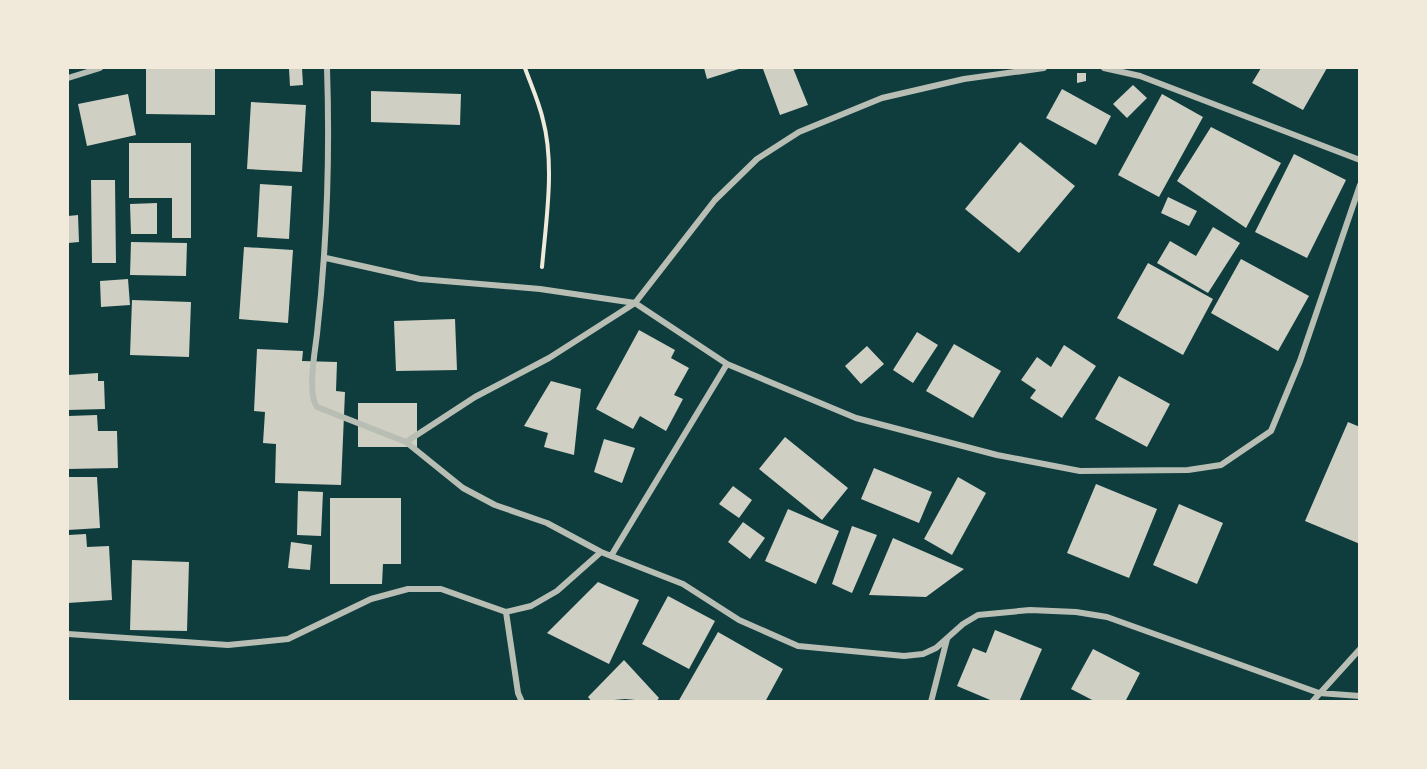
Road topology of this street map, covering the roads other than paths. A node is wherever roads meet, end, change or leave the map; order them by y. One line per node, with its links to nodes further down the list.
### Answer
1 (100, 68): 5 (street)
2 (327, 68): 8 (street)
3 (1044, 68): 9 (street)
4 (1104, 68): 6 (street)
5 (68, 78)
6 (1359, 160)
7 (1359, 186): 10 (street)
8 (326, 258): 9 (street); 11 (street)
9 (635, 303): 10 (street); 11 (street)
10 (727, 364): 13 (street)
11 (406, 442): 12 (street)
12 (602, 552): 13 (street); 14 (street)
13 (610, 556): 16 (street)
14 (506, 612): 15 (street); 20 (street)
15 (68, 634)
16 (947, 639): 18 (street); 21 (street)
17 (1359, 650): 18 (street)
18 (1319, 693): 19 (street); 22 (street)
19 (1359, 696)
20 (522, 702)
21 (931, 702)
22 (1312, 702)

